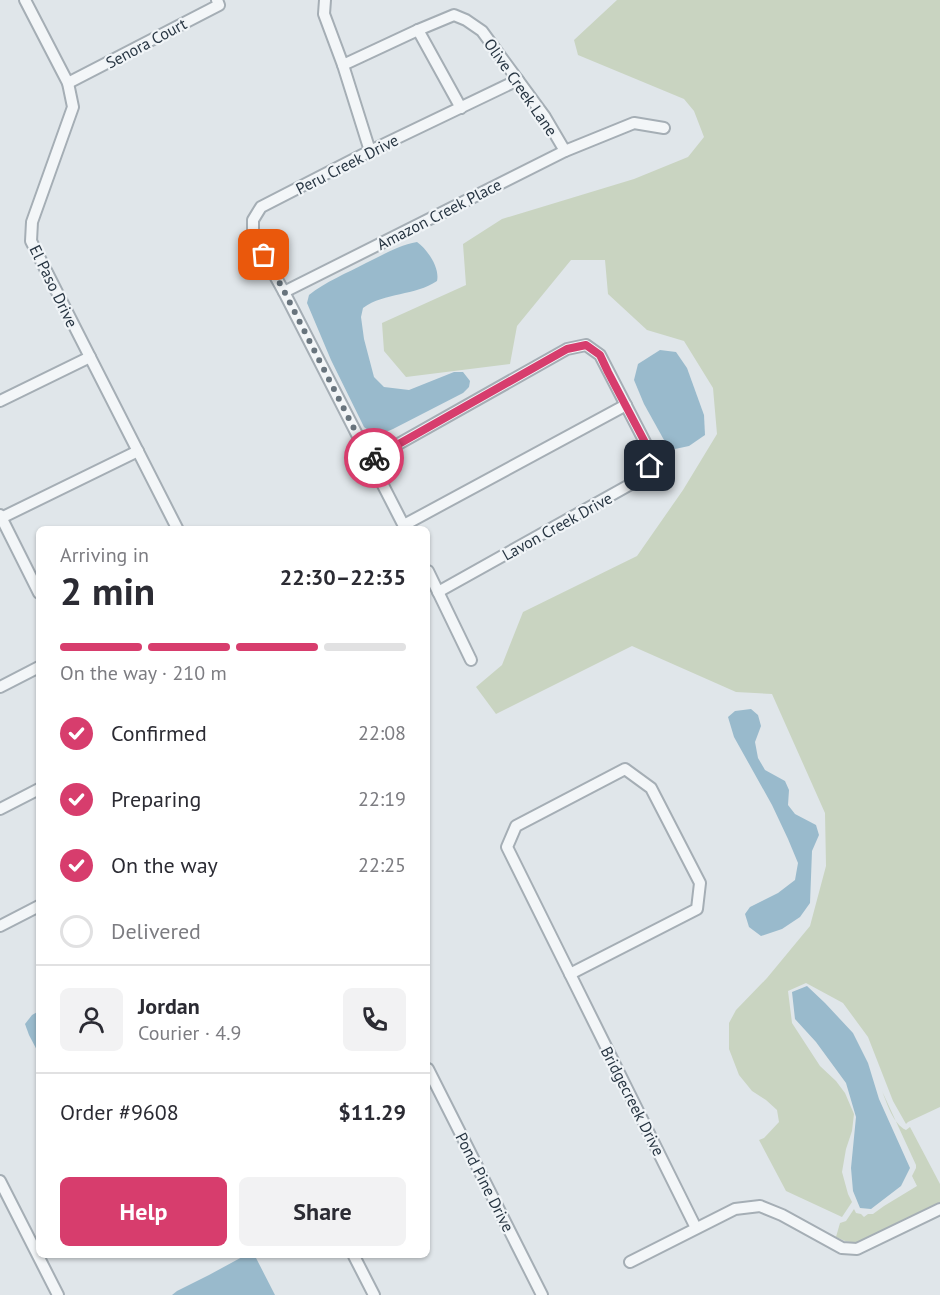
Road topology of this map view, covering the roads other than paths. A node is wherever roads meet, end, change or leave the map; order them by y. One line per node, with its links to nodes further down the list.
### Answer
1 (25, 0): 7 (street, El Paso Drive)
2 (217, 0): 7 (street, Senora Court)
3 (325, 0): 5 (street)
4 (417, 30): 5 (street, Olive Creek Lane); 6 (street, Olive Creek Lane); 8 (street)
5 (343, 65): 10 (street)
6 (518, 80): 8 (street, Peru Creek Drive); 11 (street, Olive Creek Lane)
7 (68, 83): 13 (street, El Paso Drive)
8 (461, 108): 10 (street, Peru Creek Drive)
9 (664, 128): 11 (street, Amazon Creek Place)
10 (370, 151): 12 (street, Peru Creek Drive)
11 (565, 151): 12 (street, Amazon Creek Place)
12 (284, 291): 17 (street)
13 (90, 357): 14 (street); 16 (street, El Paso Drive)
14 (0, 401)
15 (626, 405): 17 (street, Lavon Creek Drive); 21 (street); 24 (street, Lavon Creek Drive)
16 (138, 451): 18 (street); 19 (street, El Paso Drive)
17 (370, 460): 20 (street)
18 (1, 517): 23 (street)
19 (176, 526)
20 (404, 526)
21 (407, 526)
22 (430, 575): 24 (street)
23 (36, 587)
24 (438, 592): 25 (street)
25 (471, 660)
26 (36, 669): 27 (street)
27 (0, 687)
28 (36, 791): 29 (street)
29 (0, 809)
30 (36, 908): 31 (street)
31 (0, 926)
32 (570, 974): 32 (street, Bridgecreek Drive); 36 (street, Bridgecreek Drive)
33 (430, 1073): 43 (street, Pond Pine Drive)
34 (0, 1181): 37 (street)
35 (940, 1209): 36 (street)
36 (696, 1228): 40 (street)
37 (36, 1252)
38 (39, 1258): 41 (street)
39 (355, 1258): 42 (street)
40 (630, 1262)
41 (58, 1295)
42 (374, 1295)
43 (543, 1295)

